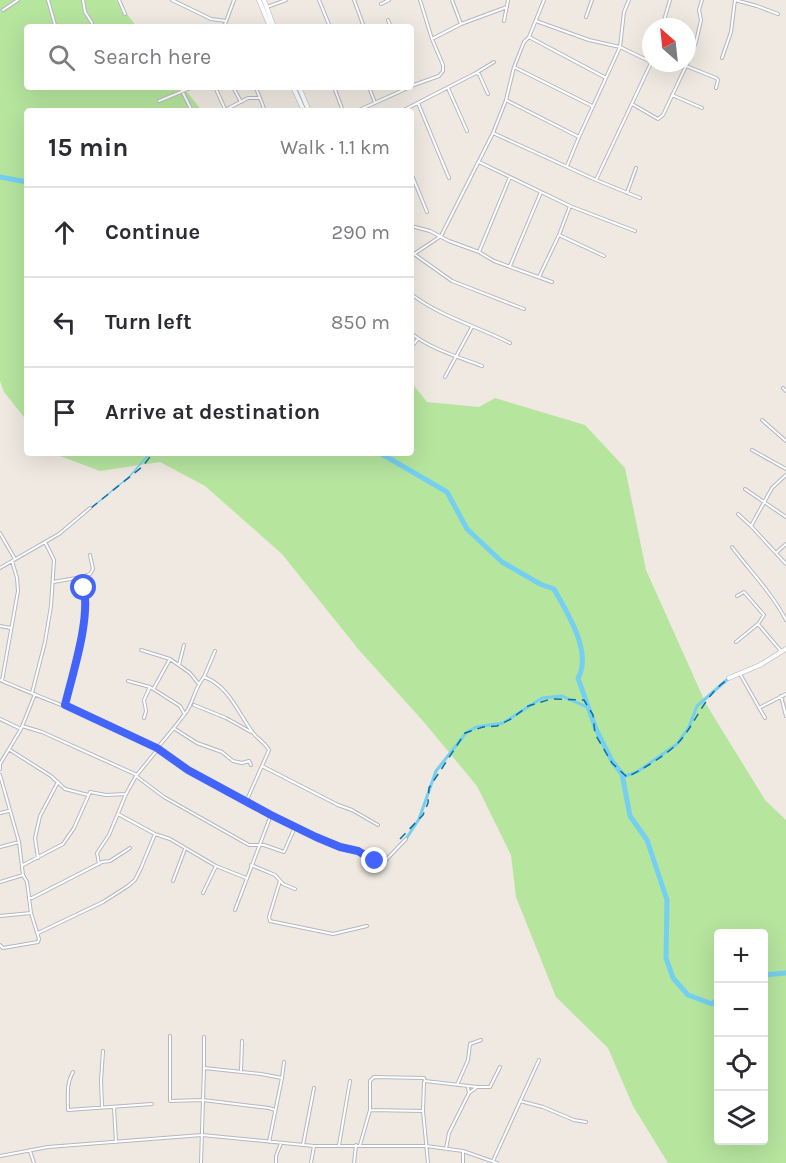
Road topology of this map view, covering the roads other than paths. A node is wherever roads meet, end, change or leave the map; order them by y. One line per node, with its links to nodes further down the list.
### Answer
1 (18, 0): 25 (street)
2 (48, 0): 34 (street)
3 (83, 0): 33 (street)
4 (119, 0): 26 (street)
5 (172, 0): 35 (street)
6 (234, 0): 35 (street)
7 (259, 0): 36 (street)
8 (264, 0): 23 (street)
9 (286, 0): 23 (street)
10 (319, 0): 38 (street)
11 (354, 0): 39 (street)
12 (389, 0): 22 (street)
13 (420, 0): 44 (street)
14 (452, 0): 41 (street)
15 (508, 0): 24 (street)
16 (544, 0): 32 (street)
17 (592, 0): 28 (street)
18 (628, 0): 45 (street)
19 (670, 0): 29 (street)
20 (702, 0): 42 (street)
21 (735, 0): 27 (street); 47 (street)
22 (381, 4)
23 (267, 7): 37 (street)
24 (507, 7): 31 (street); 41 (street)
25 (3, 10)
26 (125, 14)
27 (778, 14)
28 (586, 17)
29 (665, 18)
30 (388, 20): 40 (street)
31 (504, 21)
32 (536, 21): 43 (street); 45 (street)
33 (92, 23)
34 (55, 24)
35 (225, 24)
36 (269, 24)
37 (273, 24)
38 (329, 24)
39 (363, 24)
40 (390, 24)
41 (461, 24): 44 (street)
42 (696, 35)
43 (529, 38): 49 (street); 54 (street)
44 (432, 39): 55 (street)
45 (620, 48): 46 (street); 54 (street)
46 (642, 58)
47 (722, 58)
48 (494, 62): 53 (street)
49 (513, 67): 71 (street); 77 (street)
50 (696, 70): 57 (street)
51 (646, 72): 76 (street)
52 (683, 72): 69 (street)
53 (476, 73): 56 (street); 68 (street)
54 (606, 78): 77 (street)
55 (414, 84)
56 (448, 88): 74 (street); 88 (street)
57 (716, 88)
58 (186, 90): 67 (street)
59 (215, 90): 79 (street)
60 (235, 90): 73 (street)
61 (257, 90): 70 (street)
62 (294, 90): 82 (street)
63 (300, 90): 83 (street)
64 (335, 90): 84 (street)
65 (370, 90): 75 (street)
66 (402, 90): 75 (street)
67 (181, 92): 72 (street); 78 (street)
68 (488, 94)
69 (672, 95): 76 (street); 87 (street)
70 (259, 98): 73 (street); 81 (street)
71 (506, 100): 89 (street); 90 (street)
72 (159, 101)
73 (241, 102): 80 (street)
74 (418, 103): 86 (street); 95 (street)
75 (375, 104): 85 (street)
76 (632, 104): 97 (street)
77 (592, 106): 90 (street)
78 (190, 108)
79 (223, 108)
80 (228, 108)
81 (264, 108)
82 (303, 108)
83 (308, 108)
84 (342, 108)
85 (365, 108)
86 (408, 108)
87 (702, 108)
88 (467, 131)
89 (493, 133): 91 (street); 92 (street)
90 (579, 137): 92 (street)
91 (479, 162): 94 (street); 105 (street)
92 (567, 166): 97 (street)
93 (636, 168): 99 (street)
94 (510, 177): 98 (street); 107 (street)
95 (449, 178)
96 (414, 180): 102 (street)
97 (596, 180): 99 (street)
98 (541, 192): 101 (street); 110 (street)
99 (627, 194): 100 (street)
100 (640, 198)
101 (570, 206): 104 (street); 106 (street)
102 (427, 212)
103 (414, 227): 105 (street)
104 (634, 231)
105 (441, 236): 107 (street); 108 (street)
106 (559, 236): 109 (street); 111 (street)
107 (479, 252): 110 (street)
108 (414, 254): 114 (street)
109 (604, 256)
110 (510, 266): 111 (street)
111 (539, 277): 112 (street)
112 (552, 282)
113 (414, 296): 115 (street)
114 (524, 309)
115 (472, 326): 118 (street); 120 (street)
116 (414, 336): 117 (street)
117 (418, 339): 119 (street); 120 (street)
118 (510, 343)
119 (414, 344)
120 (456, 356): 121 (street); 122 (street)
121 (482, 366)
122 (445, 376)
123 (762, 420): 124 (street)
124 (786, 441)
125 (752, 450): 126 (street)
126 (786, 469)
127 (786, 476): 129 (street)
128 (746, 489): 129 (street)
129 (766, 502): 132 (street); 133 (street)
130 (90, 508): 135 (street)
131 (738, 514): 133 (street)
132 (786, 517)
133 (751, 526): 138 (street)
134 (0, 533): 140 (street)
135 (45, 542): 140 (street); 144 (street)
136 (786, 544): 138 (street)
137 (732, 547): 146 (street)
138 (777, 552): 141 (street)
139 (90, 555): 143 (street)
140 (14, 560): 142 (street); 149 (street)
141 (786, 564)
142 (0, 568)
143 (82, 576): 144 (street); 167 (street)
144 (53, 582): 164 (street)
145 (737, 596): 147 (street)
146 (786, 620)
147 (758, 624): 150 (street); 153 (street)
148 (0, 626): 149 (street)
149 (11, 628): 160 (street)
150 (736, 642)
151 (184, 645): 156 (street)
152 (141, 650): 155 (street)
153 (784, 650): 157 (street)
154 (215, 651): 158 (street)
155 (170, 660): 156 (street); 163 (street)
156 (179, 665): 162 (street)
157 (740, 674): 159 (street); 169 (street)
158 (204, 677): 162 (street); 177 (street)
159 (729, 678)
160 (1, 680): 164 (street)
161 (128, 681): 163 (street)
162 (198, 683): 170 (street)
163 (152, 687): 170 (street); 172 (street)
164 (34, 694): 167 (street); 175 (street)
165 (786, 694): 166 (street)
166 (781, 696): 169 (street); 171 (street)
167 (65, 705): 178 (street)
168 (194, 705): 177 (street)
169 (759, 708): 173 (street)
170 (184, 713): 176 (street)
171 (786, 716)
172 (144, 718)
173 (765, 718)
174 (0, 719): 175 (street)
175 (22, 727): 179 (street); 183 (street)
176 (175, 729): 178 (street); 180 (street)
177 (254, 733): 181 (street)
178 (158, 748): 183 (street); 188 (street)
179 (10, 750): 182 (street); 185 (street)
180 (251, 765)
181 (262, 766): 188 (street); 193 (street)
182 (0, 769)
183 (136, 775): 186 (street); 198 (street)
184 (0, 776): 189 (street)
185 (58, 782): 187 (street); 202 (street)
186 (126, 794): 187 (street); 191 (street)
187 (88, 795): 202 (street)
188 (246, 802): 192 (street)
189 (9, 811): 190 (street); 197 (street)
190 (0, 813)
191 (118, 814): 195 (street); 203 (street)
192 (271, 815): 194 (street); 198 (street)
193 (378, 825)
194 (295, 827): 196 (street); 198 (street)
195 (155, 834): 201 (street); 219 (street)
196 (406, 839)
197 (19, 842): 199 (street); 204 (street)
198 (260, 845): 205 (street)
199 (0, 847)
200 (129, 848): 203 (street)
201 (185, 849): 206 (street); 209 (street)
202 (38, 858): 204 (street)
203 (99, 864): 214 (street)
204 (23, 865): 207 (street)
205 (251, 865): 208 (street); 210 (street)
206 (216, 866): 208 (street); 213 (street)
207 (23, 875): 211 (street); 214 (street)
208 (246, 878): 215 (street)
209 (173, 881)
210 (280, 881): 212 (street); 218 (street)
211 (0, 882)
212 (295, 889)
213 (203, 893)
214 (29, 898): 216 (street)
215 (235, 910)
216 (31, 913): 217 (street); 219 (street)
217 (0, 916)
218 (367, 926)
219 (38, 933): 220 (street)
220 (0, 945)
221 (170, 1036): 242 (street)
222 (204, 1037): 229 (street)
223 (481, 1040): 233 (street)
224 (242, 1041): 232 (street)
225 (103, 1051): 245 (street)
226 (538, 1060): 243 (street)
227 (284, 1062): 234 (street)
228 (501, 1066): 239 (street)
229 (204, 1068): 232 (street); 242 (street)
230 (459, 1069): 233 (street)
231 (73, 1072): 245 (street)
232 (241, 1072): 234 (street)
233 (461, 1073): 237 (street)
234 (282, 1078): 247 (street)
235 (350, 1081): 256 (street)
236 (424, 1082): 237 (street); 248 (street); 249 (street)
237 (457, 1085): 238 (street)
238 (468, 1087): 239 (street); 241 (street)
239 (477, 1087): 241 (street)
240 (314, 1088): 255 (street)
241 (469, 1093): 261 (street)
242 (203, 1100): 247 (street); 251 (street)
243 (520, 1101): 250 (street); 265 (street)
244 (152, 1104): 246 (street)
245 (102, 1107): 246 (street)
246 (114, 1107): 252 (street)
247 (275, 1110): 253 (street)
248 (370, 1110): 249 (street); 258 (street)
249 (423, 1111): 260 (street)
250 (586, 1122)
251 (202, 1135): 252 (street); 253 (street); 267 (street)
252 (116, 1142): 262 (street)
253 (269, 1142): 254 (street)
254 (281, 1143): 255 (street); 268 (street)
255 (303, 1145): 259 (street)
256 (339, 1145): 257 (street); 259 (street)
257 (356, 1145): 258 (street); 270 (street)
258 (360, 1145): 260 (street)
259 (314, 1146): 269 (street)
260 (426, 1146): 261 (street); 271 (street)
261 (446, 1149): 263 (street)
262 (30, 1150): 264 (street); 266 (street)
263 (463, 1151): 265 (street); 272 (street)
264 (0, 1156)
265 (493, 1161): 273 (street)
266 (34, 1163)
267 (201, 1163)
268 (276, 1163)
269 (311, 1163)
270 (354, 1163)
271 (428, 1163)
272 (463, 1163)
273 (497, 1163)

